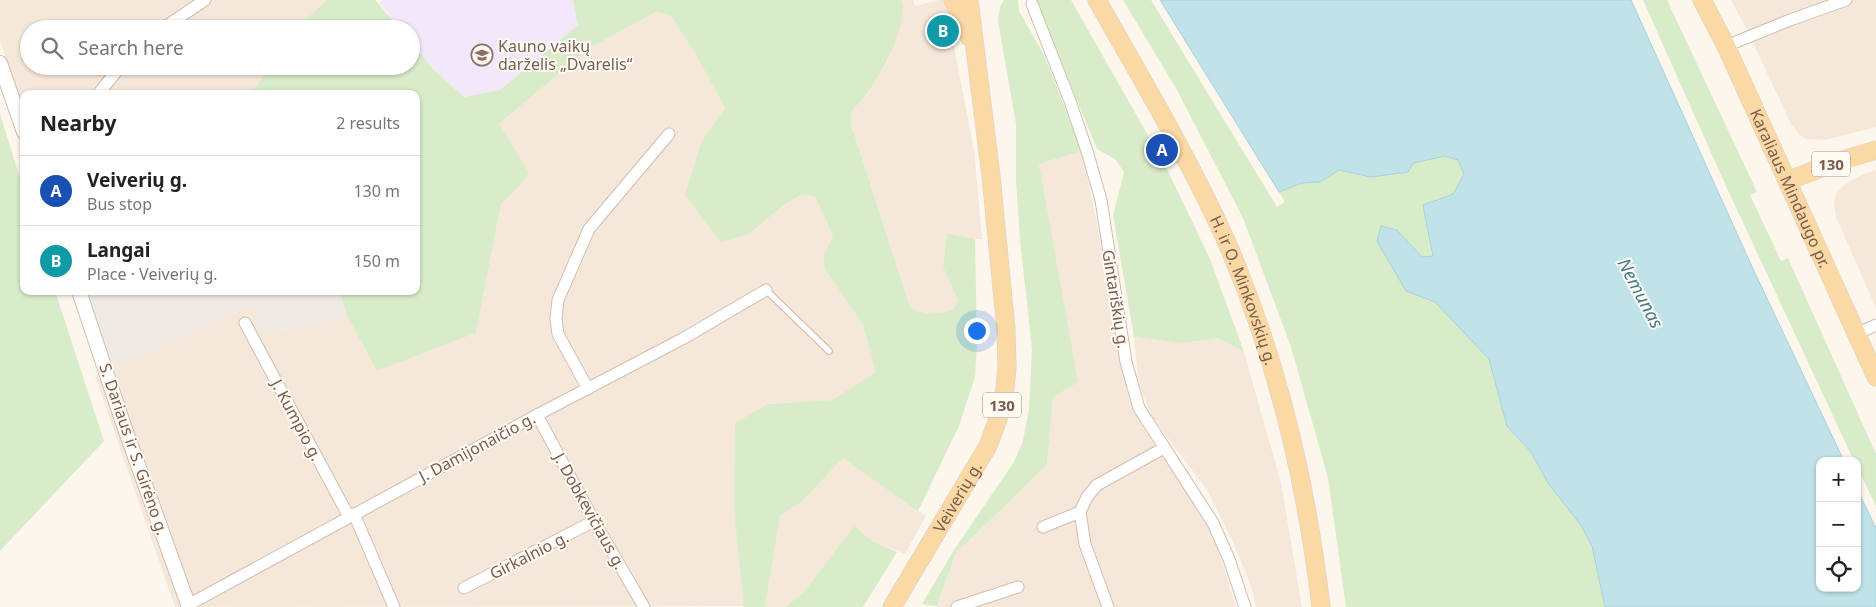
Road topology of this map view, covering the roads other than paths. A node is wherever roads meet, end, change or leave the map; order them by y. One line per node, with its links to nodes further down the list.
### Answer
1 (205, 0): 8 (street)
2 (983, 0): 10 (main road)
3 (1097, 0): 41 (main road, H. ir O. Minkovskių g.)
4 (1702, 0): 9 (main road, Karaliaus Mindaugo pr.)
5 (1846, 0): 9 (street)
6 (959, 2): 10 (main road, Veiverių g. / 130)
7 (1032, 4): 27 (street, Gintariškių g.)
8 (175, 20)
9 (1726, 46): 17 (main road, Karaliaus Mindaugo pr.)
10 (977, 53): 37 (main road, Veiverių g. / 130)
11 (0, 63): 14 (street)
12 (114, 75): 13 (street)
13 (101, 90)
14 (20, 120)
15 (669, 134): 25 (street)
16 (1876, 150): 17 (main road, 130)
17 (1788, 181): 22 (main road, Karaliaus Mindaugo pr.)
18 (766, 290): 23 (lane); 25 (street, J. Damijonaičio g.)
19 (80, 295): 34 (street, S. Dariaus ir S. Girėno g.)
20 (245, 324): 29 (street, J. Kumpio g.)
21 (1876, 325): 22 (street)
22 (1856, 334): 24 (main road, Karaliaus Mindaugo pr.)
23 (829, 350)
24 (1876, 377)
25 (588, 389): 26 (street, J. Damijonaičio g.)
26 (538, 415): 29 (street, J. Damijonaičio g.); 30 (street, J. Dobkevičiaus g.)
27 (1164, 448): 28 (street); 40 (street)
28 (1080, 512): 31 (street); 39 (street)
29 (352, 515): 34 (street, J. Damijonaičio g.); 35 (street, J. Kumpio g.)
30 (594, 521): 33 (street, Girkalnio g.); 36 (street, J. Dobkevičiaus g.)
31 (1043, 527)
32 (1018, 587): 38 (street)
33 (464, 588)
34 (189, 606)
35 (394, 607)
36 (644, 607)
37 (892, 607)
38 (957, 607)
39 (1108, 607)
40 (1245, 607)
41 (1321, 607)

